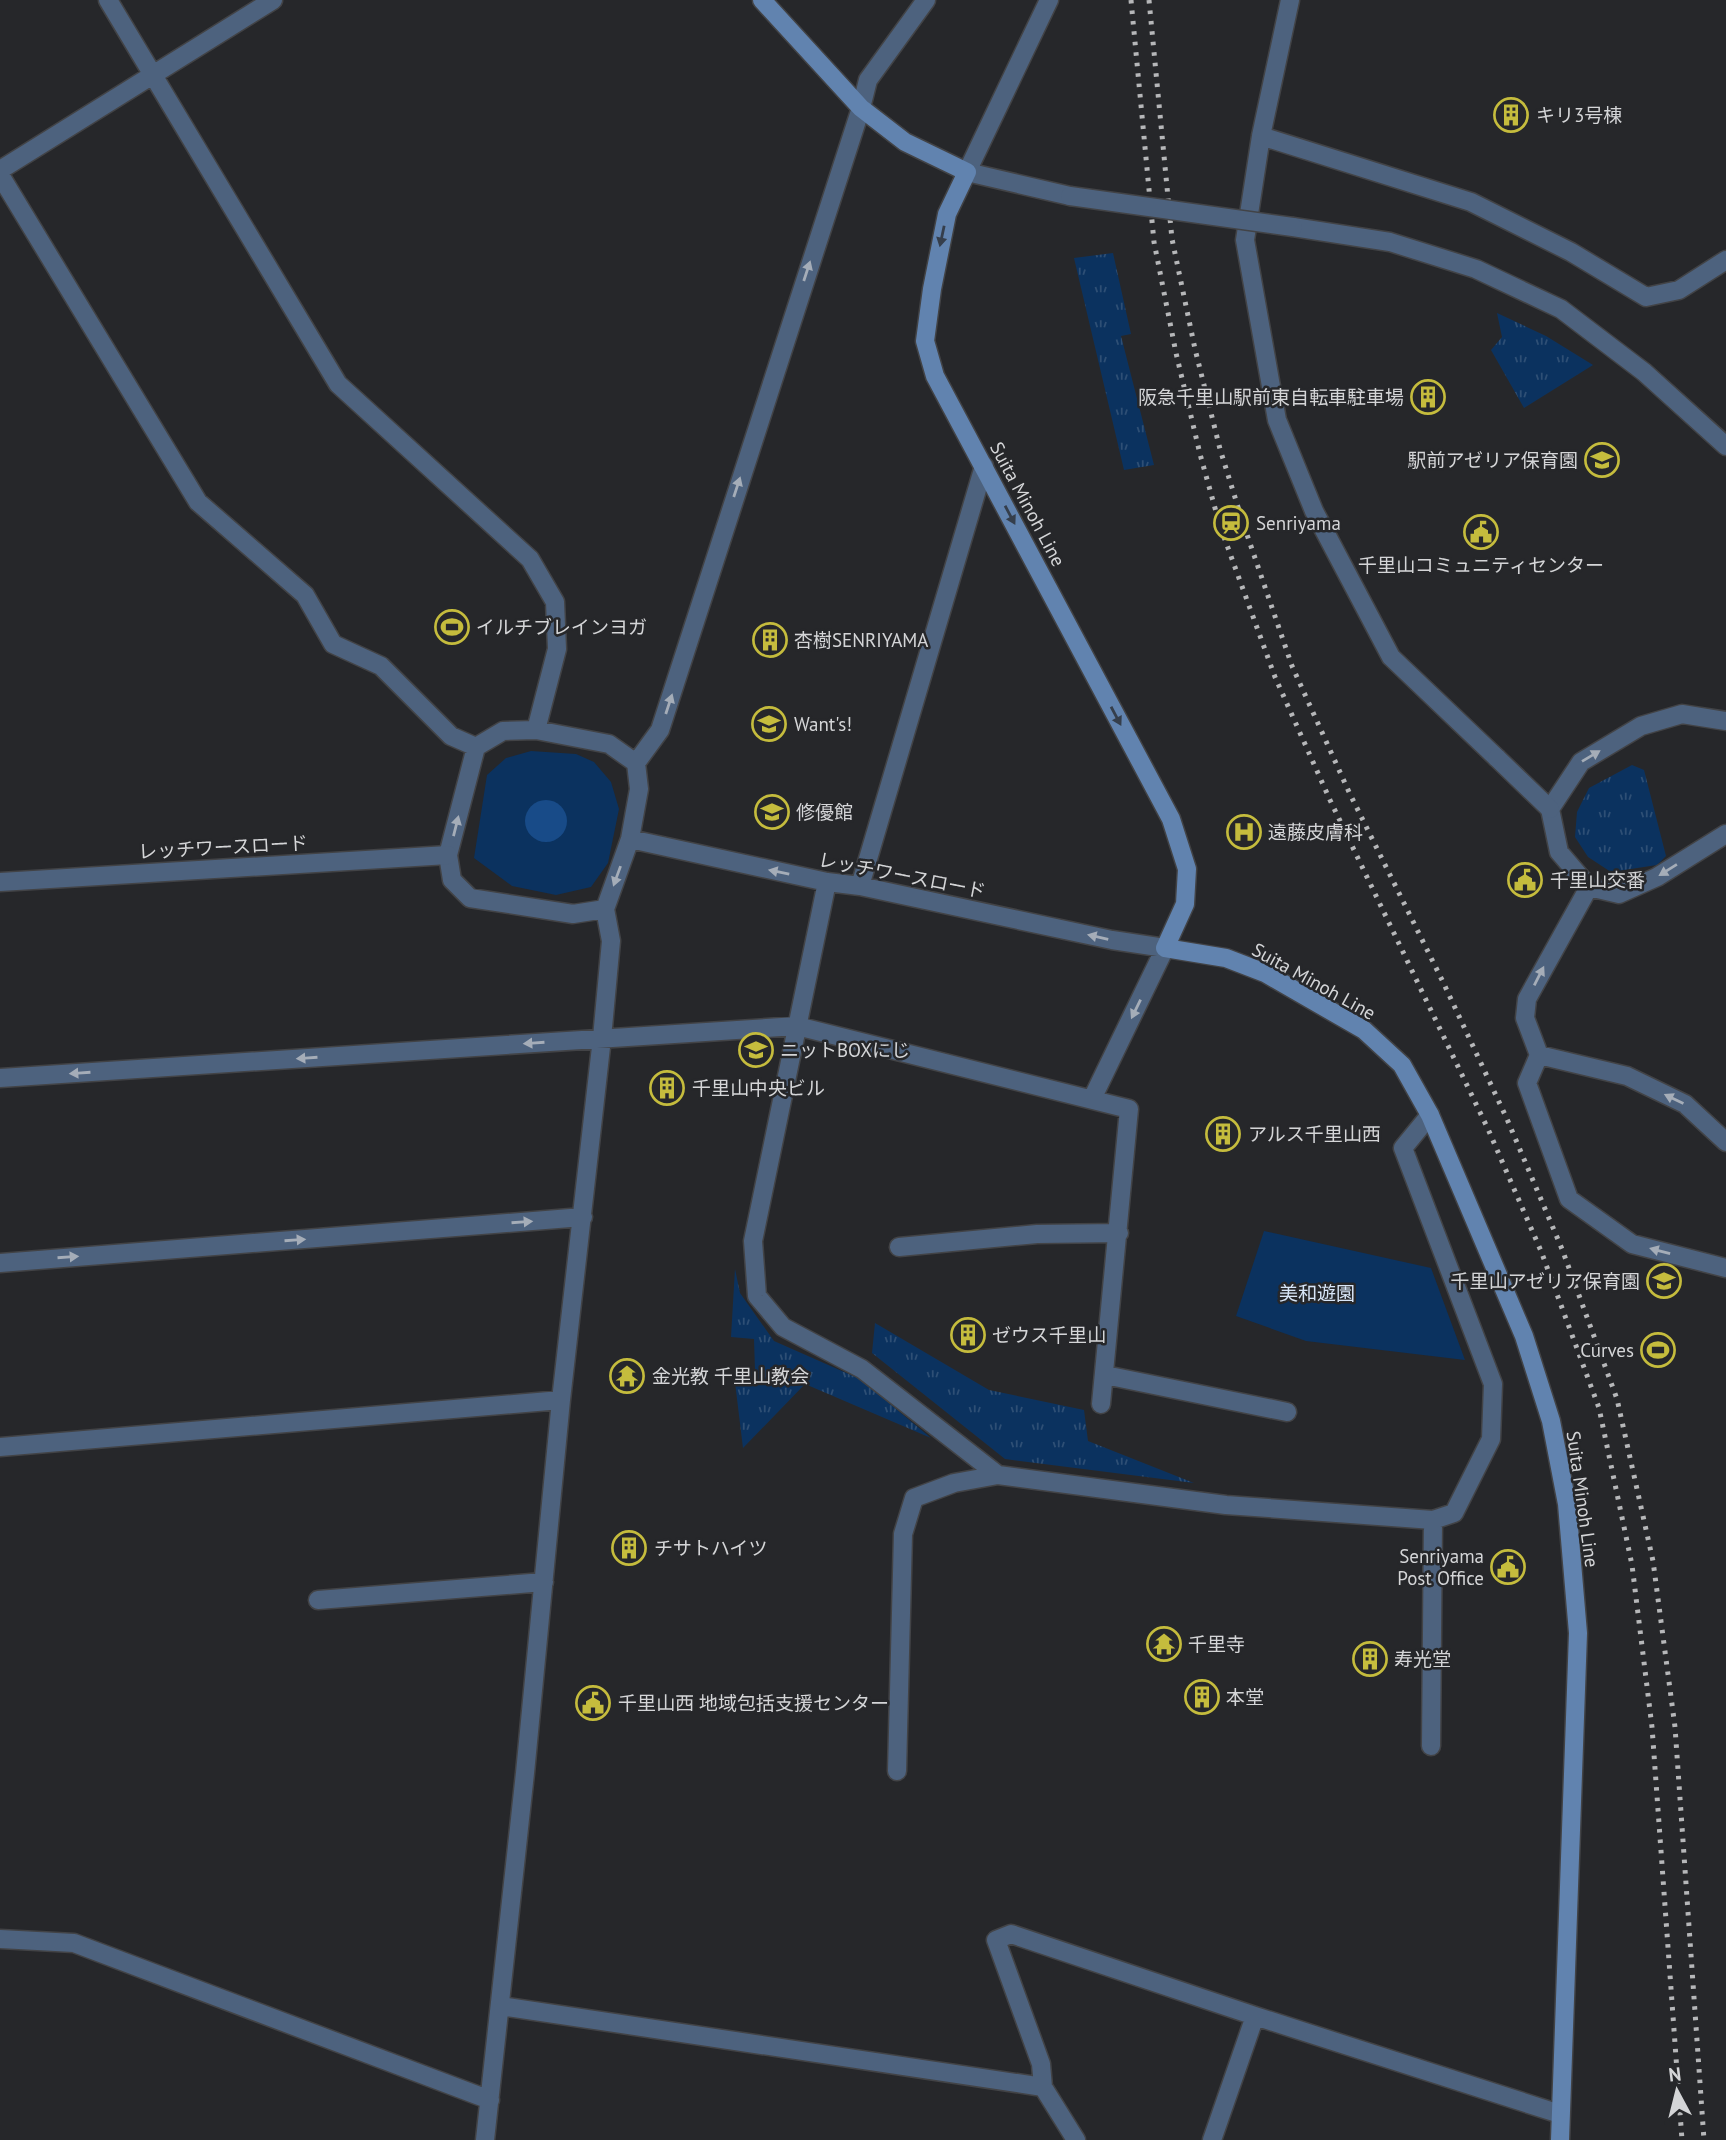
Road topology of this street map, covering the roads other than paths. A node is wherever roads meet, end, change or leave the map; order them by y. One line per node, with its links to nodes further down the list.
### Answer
1 (108, 0): 7 (street)
2 (273, 0): 7 (street)
3 (762, 0): 8 (main road)
4 (926, 0): 8 (street)
5 (1049, 0): 11 (street)
6 (1290, 0): 9 (street)
7 (153, 74): 10 (street); 16 (street)
8 (862, 108): 11 (main road); 18 (street, one-way to 8)
9 (1261, 136): 12 (street); 19 (street)
10 (0, 172): 17 (street)
11 (967, 172): 13 (street, bridge); 14 (main road, Suita Minoh Line, one-way to 14)
12 (1726, 260)
13 (1726, 446)
14 (984, 466): 25 (street); 28 (main road, Suita Minoh Line, one-way to 28)
15 (1726, 721): 19 (street, one-way to 15)
16 (536, 730): 17 (street); 18 (street)
17 (476, 747): 22 (street, one-way to 17)
18 (636, 762): 21 (street)
19 (1550, 810): 26 (street)
20 (1726, 834): 26 (street, one-way to 26)
21 (630, 839): 24 (street, レッチワースロード, one-way to 21); 27 (street, one-way to 27)
22 (448, 855): 23 (street, レッチワースロード); 27 (street)
23 (0, 882)
24 (827, 883): 25 (street, レッチワースロード); 29 (street)
25 (860, 886): 28 (street, レッチワースロード, one-way to 25)
26 (1588, 887): 31 (street, one-way to 26)
27 (605, 909): 30 (street)
28 (1166, 948): 33 (street, one-way to 33); 34 (main road, Suita Minoh Line)
29 (797, 1026): 30 (street); 33 (street); 46 (street)
30 (602, 1038): 32 (street, one-way to 32); 36 (street)
31 (1539, 1055): 35 (street, one-way to 31); 40 (street, one-way to 31)
32 (0, 1078)
33 (1092, 1099): 37 (street)
34 (1430, 1115): 47 (street); 57 (main road, Suita Minoh Line)
35 (1726, 1142)
36 (583, 1217): 39 (street, one-way to 36); 42 (street)
37 (1119, 1233): 38 (street); 41 (street)
38 (899, 1247)
39 (0, 1263)
40 (1726, 1268)
41 (1105, 1376): 43 (street); 44 (street)
42 (561, 1400): 45 (street); 48 (street)
43 (1101, 1404)
44 (1287, 1412)
45 (0, 1447)
46 (998, 1475): 47 (street); 51 (street)
47 (1433, 1520): 50 (street)
48 (544, 1583): 49 (street); 53 (street)
49 (318, 1600)
50 (1431, 1746)
51 (897, 1771)
52 (0, 1939): 56 (street)
53 (501, 2006): 55 (street); 56 (street)
54 (1255, 2016): 55 (street); 57 (street); 60 (street)
55 (1043, 2087): 59 (street)
56 (490, 2100): 58 (street)
57 (1560, 2114): 61 (main road, Suita Minoh Line)
58 (485, 2140)
59 (1076, 2140)
60 (1212, 2140)
61 (1560, 2140)

